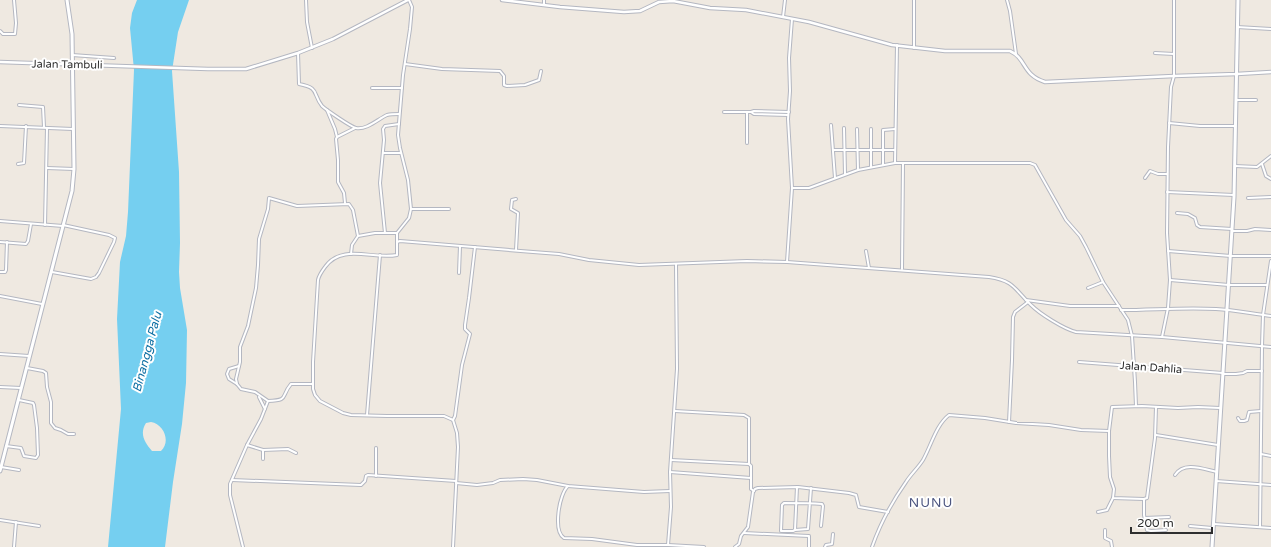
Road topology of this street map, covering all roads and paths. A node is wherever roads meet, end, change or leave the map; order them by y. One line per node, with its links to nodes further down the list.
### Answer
1 (14, 0): 18 (street)
2 (67, 0): 27 (main road)
3 (306, 0): 21 (street)
4 (409, 0): 21 (street, Jalan Tambuli); 31 (street)
5 (502, 0): 12 (street)
6 (544, 0): 12 (street)
7 (785, 0): 13 (street)
8 (914, 0): 22 (street)
9 (1007, 0): 25 (street)
10 (1174, 0): 26 (street)
11 (1238, 0): 15 (main road)
12 (544, 5): 13 (street)
13 (783, 17): 14 (street)
14 (792, 18): 20 (street); 45 (street)
15 (1237, 27): 16 (street); 34 (main road)
16 (1271, 29)
17 (0, 31): 18 (street)
18 (4, 34): 19 (street)
19 (1, 36)
20 (897, 45): 22 (street); 58 (street)
21 (312, 48): 23 (street, Jalan Tambuli)
22 (914, 48): 25 (street)
23 (298, 53): 30 (street, Jalan Tambuli); 41 (street)
24 (1155, 53): 26 (street)
25 (1016, 54): 35 (street)
26 (1174, 54): 35 (street)
27 (72, 55): 28 (street); 30 (main road)
28 (114, 58)
29 (0, 62): 30 (street, Jalan Tambuli)
30 (72, 64): 55 (main road)
31 (405, 64): 32 (street); 37 (street)
32 (540, 71)
33 (1271, 72): 34 (street)
34 (1237, 74): 35 (street); 38 (main road)
35 (1174, 76): 46 (street)
36 (372, 88): 37 (street)
37 (402, 88): 44 (street)
38 (1237, 100): 39 (street); 51 (main road)
39 (1256, 100)
40 (19, 105): 52 (street)
41 (328, 110): 53 (street); 59 (street)
42 (724, 112): 43 (street)
43 (747, 112): 45 (street); 60 (street)
44 (400, 114): 47 (street); 53 (street)
45 (788, 114): 85 (street)
46 (1169, 123): 51 (street); 81 (street)
47 (399, 124): 67 (street); 68 (street)
48 (831, 125): 61 (street)
49 (0, 126): 50 (street)
50 (26, 126): 52 (street); 72 (street)
51 (1236, 126): 75 (main road)
52 (46, 127): 55 (street); 77 (street)
53 (356, 128): 59 (street)
54 (844, 128): 62 (street)
55 (74, 129): 78 (main road)
56 (857, 129): 63 (street)
57 (871, 129): 64 (street)
58 (895, 129): 65 (street); 66 (street)
59 (336, 137): 91 (street)
60 (747, 143)
61 (833, 150): 62 (street); 82 (street)
62 (845, 150): 63 (street); 80 (street)
63 (857, 150): 64 (street); 79 (street)
64 (870, 150): 65 (street); 76 (street)
65 (883, 150): 66 (street); 74 (street)
66 (895, 150): 70 (street)
67 (383, 153): 68 (street); 101 (street)
68 (401, 153): 93 (street)
69 (1271, 156): 73 (street)
70 (895, 163): 71 (street); 74 (street)
71 (903, 163): 120 (street); 125 (street)
72 (18, 164)
73 (1262, 164): 75 (street); 84 (street)
74 (883, 165): 76 (street)
75 (1235, 166): 87 (main road)
76 (871, 167): 79 (street)
77 (47, 168): 78 (street); 97 (street)
78 (74, 169): 98 (main road)
79 (858, 170): 80 (street)
80 (845, 174): 82 (street)
81 (1167, 174): 83 (street); 86 (street)
82 (835, 178): 85 (street)
83 (1145, 178)
84 (1271, 179)
85 (792, 188): 117 (street)
86 (1167, 192): 87 (street); 111 (street)
87 (1234, 195): 99 (main road)
88 (1271, 197): 89 (street)
89 (1248, 198)
90 (516, 199): 109 (street)
91 (345, 204): 103 (street); 146 (street)
92 (449, 208): 93 (street)
93 (411, 209): 102 (street)
94 (1177, 213): 99 (street)
95 (0, 221): 96 (street)
96 (31, 224): 97 (street); 105 (street)
97 (45, 225): 98 (street)
98 (63, 225): 121 (main road); 121 (street)
99 (1232, 230): 100 (street); 114 (main road)
100 (1271, 230)
101 (385, 233): 102 (street); 103 (street)
102 (397, 233): 106 (street)
103 (358, 236): 112 (street)
104 (0, 242): 105 (street)
105 (7, 242): 122 (street)
106 (397, 242): 107 (street); 113 (street)
107 (460, 246): 108 (street); 123 (street)
108 (475, 247): 109 (street); 166 (street)
109 (516, 250): 118 (street)
110 (866, 251): 119 (street)
111 (1168, 251): 114 (street); 124 (street)
112 (351, 254): 113 (street); 152 (street)
113 (380, 255): 164 (street)
114 (1231, 256): 115 (street); 126 (main road)
115 (1271, 256)
116 (1271, 261): 127 (street)
117 (788, 262): 118 (street); 119 (street)
118 (676, 264): 162 (street)
119 (869, 268): 120 (street)
120 (902, 270): 130 (street)
121 (50, 271): 131 (main road)
122 (0, 272)
123 (459, 273)
124 (1170, 280): 126 (street); 133 (street)
125 (1103, 282): 128 (street); 132 (street)
126 (1229, 285): 127 (street); 135 (main road)
127 (1267, 285): 136 (street)
128 (1088, 288)
129 (0, 296): 131 (street)
130 (1027, 301): 132 (street); 138 (street); 167 (street)
131 (42, 304): 144 (main road)
132 (1119, 306): 134 (street)
133 (1168, 308): 134 (street); 135 (street); 139 (street)
134 (1122, 310): 138 (street)
135 (1227, 310): 136 (street); 140 (main road)
136 (1263, 315): 137 (street); 141 (street)
137 (1271, 316)
138 (1132, 336): 139 (street); 147 (street)
139 (1162, 337): 140 (street)
140 (1225, 342): 141 (street); 150 (main road)
141 (1262, 346): 142 (street); 149 (street)
142 (1271, 347)
143 (0, 354): 144 (street)
144 (29, 356): 148 (main road)
145 (1079, 362): 147 (street, Jalan Dahlia)
146 (239, 366): 151 (street); 151 (street)
147 (1134, 366): 150 (street, Jalan Dahlia); 158 (street)
148 (26, 368): 154 (main road); 169 (street)
149 (1262, 371): 150 (street, Jalan Dahlia); 163 (street)
150 (1223, 373): 161 (main road)
151 (237, 384): 155 (street)
152 (313, 384): 157 (street); 164 (street)
153 (0, 387): 154 (street)
154 (21, 388): 156 (main road)
155 (258, 396): 157 (street); 160 (street)
156 (18, 400): 173 (main road); 173 (street)
157 (268, 401): 160 (street)
158 (1136, 406): 159 (street); 168 (street)
159 (1156, 407): 161 (street); 170 (street)
160 (265, 408): 171 (street)
161 (1220, 408): 172 (main road)
162 (675, 411): 181 (street); 182 (street)
163 (1261, 411): 165 (street); 177 (street)
164 (368, 415): 166 (street)
165 (1238, 418)
166 (453, 420): 192 (street)
167 (1009, 422): 168 (street); 204 (street)
168 (1109, 431): 200 (street)
169 (74, 434)
170 (1156, 434): 172 (street); 201 (street)
171 (247, 445): 175 (street); 190 (street)
172 (1218, 445): 186 (main road)
173 (6, 446): 179 (main road)
174 (376, 448): 188 (street)
175 (263, 450): 176 (street); 180 (street)
176 (296, 453)
177 (1261, 454): 178 (street); 193 (street)
178 (1271, 456)
179 (2, 459): 183 (main road)
180 (263, 459)
181 (671, 460): 182 (street); 185 (street)
182 (749, 464): 189 (street)
183 (0, 469): 184 (street)
184 (19, 470)
185 (670, 472): 189 (street); 198 (street)
186 (1217, 472): 187 (street); 191 (main road)
187 (1175, 475)
188 (376, 476): 190 (street); 192 (street)
189 (751, 478): 199 (street)
190 (232, 480): 223 (street)
191 (1216, 481): 193 (street); 213 (main road)
192 (456, 482): 195 (street); 224 (street)
193 (1261, 484): 194 (street); 214 (street)
194 (1271, 485)
195 (568, 486): 198 (street); 221 (street)
196 (797, 487): 197 (street); 199 (street); 202 (street)
197 (811, 488): 203 (street); 204 (street)
198 (670, 491): 221 (street)
199 (754, 491): 219 (street)
200 (1113, 498): 201 (street); 205 (street)
201 (1144, 499): 207 (street)
202 (796, 503): 203 (street); 216 (street); 216 (street)
203 (810, 504): 211 (street); 216 (street)
204 (888, 512): 229 (street)
205 (1098, 512)
206 (1169, 517): 207 (street)
207 (1145, 518): 218 (street)
208 (0, 520): 209 (street)
209 (16, 522): 210 (street); 222 (street)
210 (39, 526)
211 (821, 526)
212 (1190, 526): 213 (street)
213 (1213, 526): 214 (street); 231 (main road)
214 (1260, 528): 215 (street)
215 (1271, 528)
216 (795, 530)
217 (1105, 530): 230 (street)
218 (1166, 530)
219 (743, 533): 226 (street); 227 (street)
220 (834, 534): 228 (street)
221 (668, 545): 225 (street)
222 (14, 547)
223 (243, 547)
224 (453, 547)
225 (704, 547)
226 (735, 547)
227 (809, 547)
228 (825, 547)
229 (872, 547)
230 (1112, 547)
231 (1212, 547)

